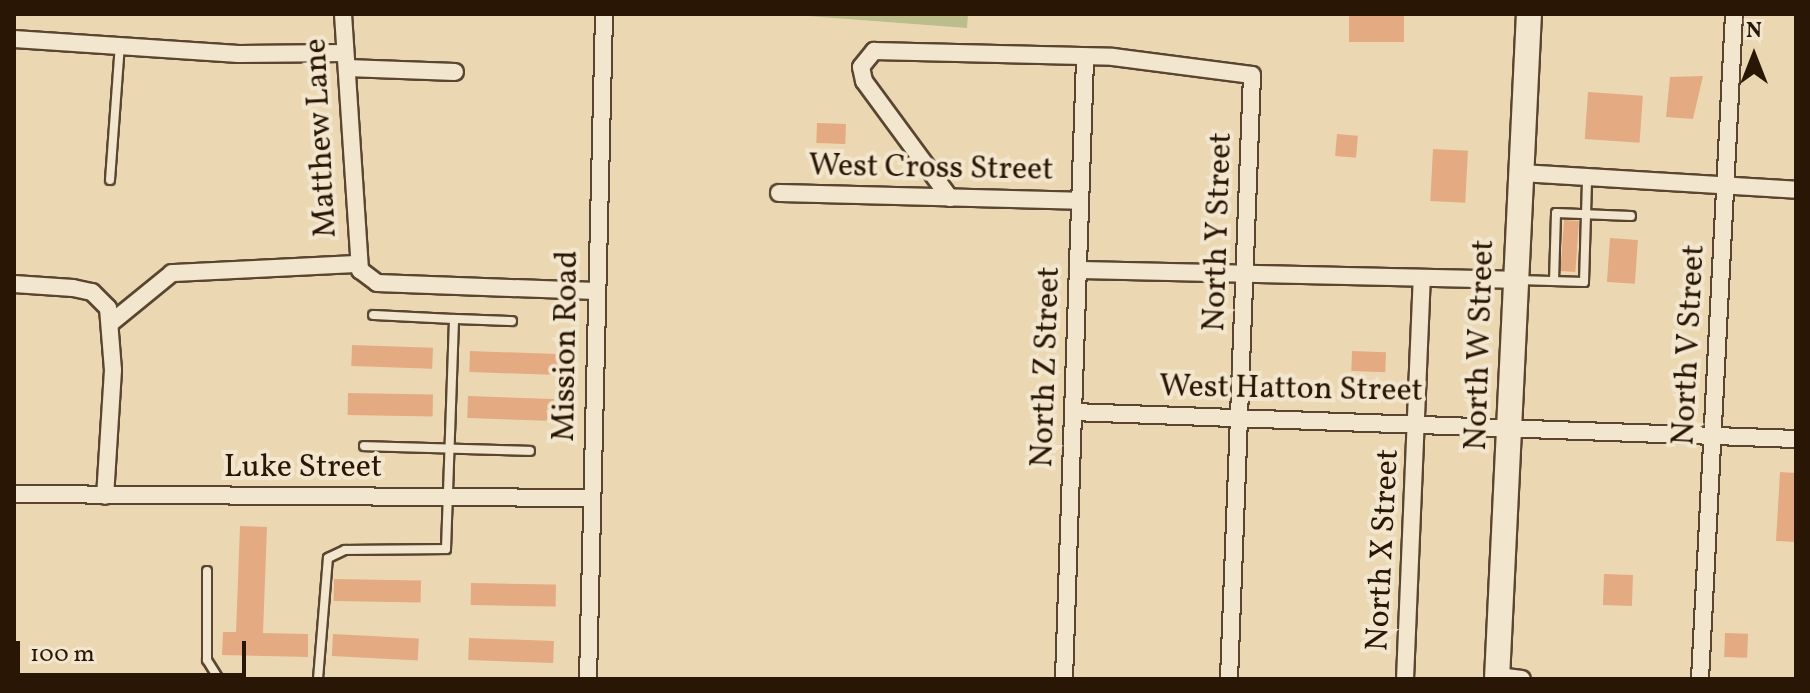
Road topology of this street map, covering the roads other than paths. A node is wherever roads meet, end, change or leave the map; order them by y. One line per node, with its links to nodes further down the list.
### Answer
1 (343, 14): 8 (street, Matthew Lane)
2 (604, 14): 27 (street, Mission Road)
3 (1529, 14): 10 (main road, North W Street)
4 (1734, 14): 13 (street, North V Street)
5 (14, 39): 6 (street)
6 (120, 44): 8 (street); 12 (lane)
7 (1085, 58): 16 (street); 17 (street, North Z Street); 22 (street, North Y Street)
8 (346, 61): 9 (street); 20 (street, Matthew Lane)
9 (455, 72)
10 (1521, 173): 11 (street); 24 (main road, North W Street)
11 (1587, 178): 13 (street); 18 (lane)
12 (110, 180)
13 (1726, 186): 14 (street); 36 (street, North V Street)
14 (1796, 190)
15 (779, 193): 16 (street, West Cross Street)
16 (950, 198): 17 (street, West Cross Street)
17 (1080, 201): 21 (street, North Z Street)
18 (1586, 214): 19 (lane); 25 (lane); 25 (lane)
19 (1631, 216)
20 (357, 261): 27 (street); 31 (street, Matthew Lane)
21 (1078, 270): 22 (street); 32 (street, North Z Street)
22 (1245, 277): 23 (street); 33 (street, North Y Street)
23 (1422, 279): 24 (street); 34 (street, North X Street)
24 (1515, 280): 25 (lane); 35 (main road, North W Street)
25 (1554, 281)
26 (14, 284): 31 (street)
27 (596, 291): 44 (street, Mission Road)
28 (373, 315): 29 (lane)
29 (454, 319): 30 (lane); 39 (lane)
30 (512, 321)
31 (112, 322): 42 (street)
32 (1073, 412): 33 (street, West Hatton Street); 50 (street, North Z Street)
33 (1241, 417): 34 (street, West Hatton Street); 51 (street, North Y Street)
34 (1418, 421): 35 (street, West Hatton Street); 52 (street, North X Street)
35 (1509, 424): 36 (street, West Hatton Street); 46 (main road, North W Street)
36 (1714, 435): 37 (street, West Hatton Street); 53 (street, North V Street)
37 (1796, 439)
38 (364, 446): 39 (lane)
39 (449, 449): 40 (lane); 43 (lane)
40 (530, 451)
41 (14, 494): 42 (street, Luke Street)
42 (105, 496): 43 (street, Luke Street)
43 (447, 497): 44 (street, Luke Street); 48 (lane)
44 (591, 498): 49 (street, Mission Road)
45 (207, 571): 47 (lane)
46 (1506, 678)
47 (219, 679)
48 (318, 679)
49 (588, 679)
50 (1064, 679)
51 (1229, 679)
52 (1405, 679)
53 (1700, 679)

